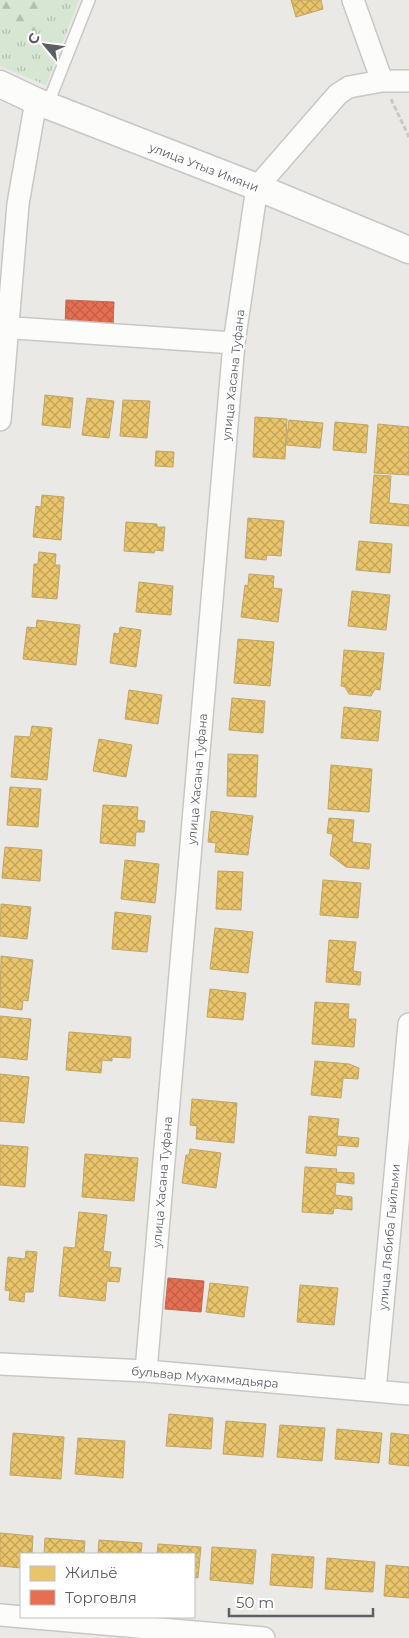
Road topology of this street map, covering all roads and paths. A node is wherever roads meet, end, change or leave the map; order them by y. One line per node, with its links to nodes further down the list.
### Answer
1 (89, 0): 6 (lane)
2 (353, 0): 3 (street)
3 (382, 81): 4 (street); 7 (path); 8 (street)
4 (409, 82)
5 (0, 84): 6 (street, улица Утыз Имяни)
6 (41, 103): 8 (street, улица Утыз Имяни); 10 (street)
7 (409, 137)
8 (257, 188): 9 (street, улица Утыз Имяни); 11 (street, улица Хасана Туфана)
9 (409, 250)
10 (4, 327): 11 (street); 12 (street)
11 (234, 342): 15 (street, улица Хасана Туфана)
12 (0, 420)
13 (409, 1024): 16 (street, улица Лябиба Гыйльми)
14 (0, 1364): 15 (street, бульвар Мухаммадьяра)
15 (146, 1371): 16 (street, бульвар Мухаммадьяра)
16 (375, 1391): 17 (street, бульвар Мухаммадьяра)
17 (409, 1394)
18 (0, 1615): 19 (street)
19 (20, 1617)
20 (34, 1618): 21 (street)
21 (264, 1638)

